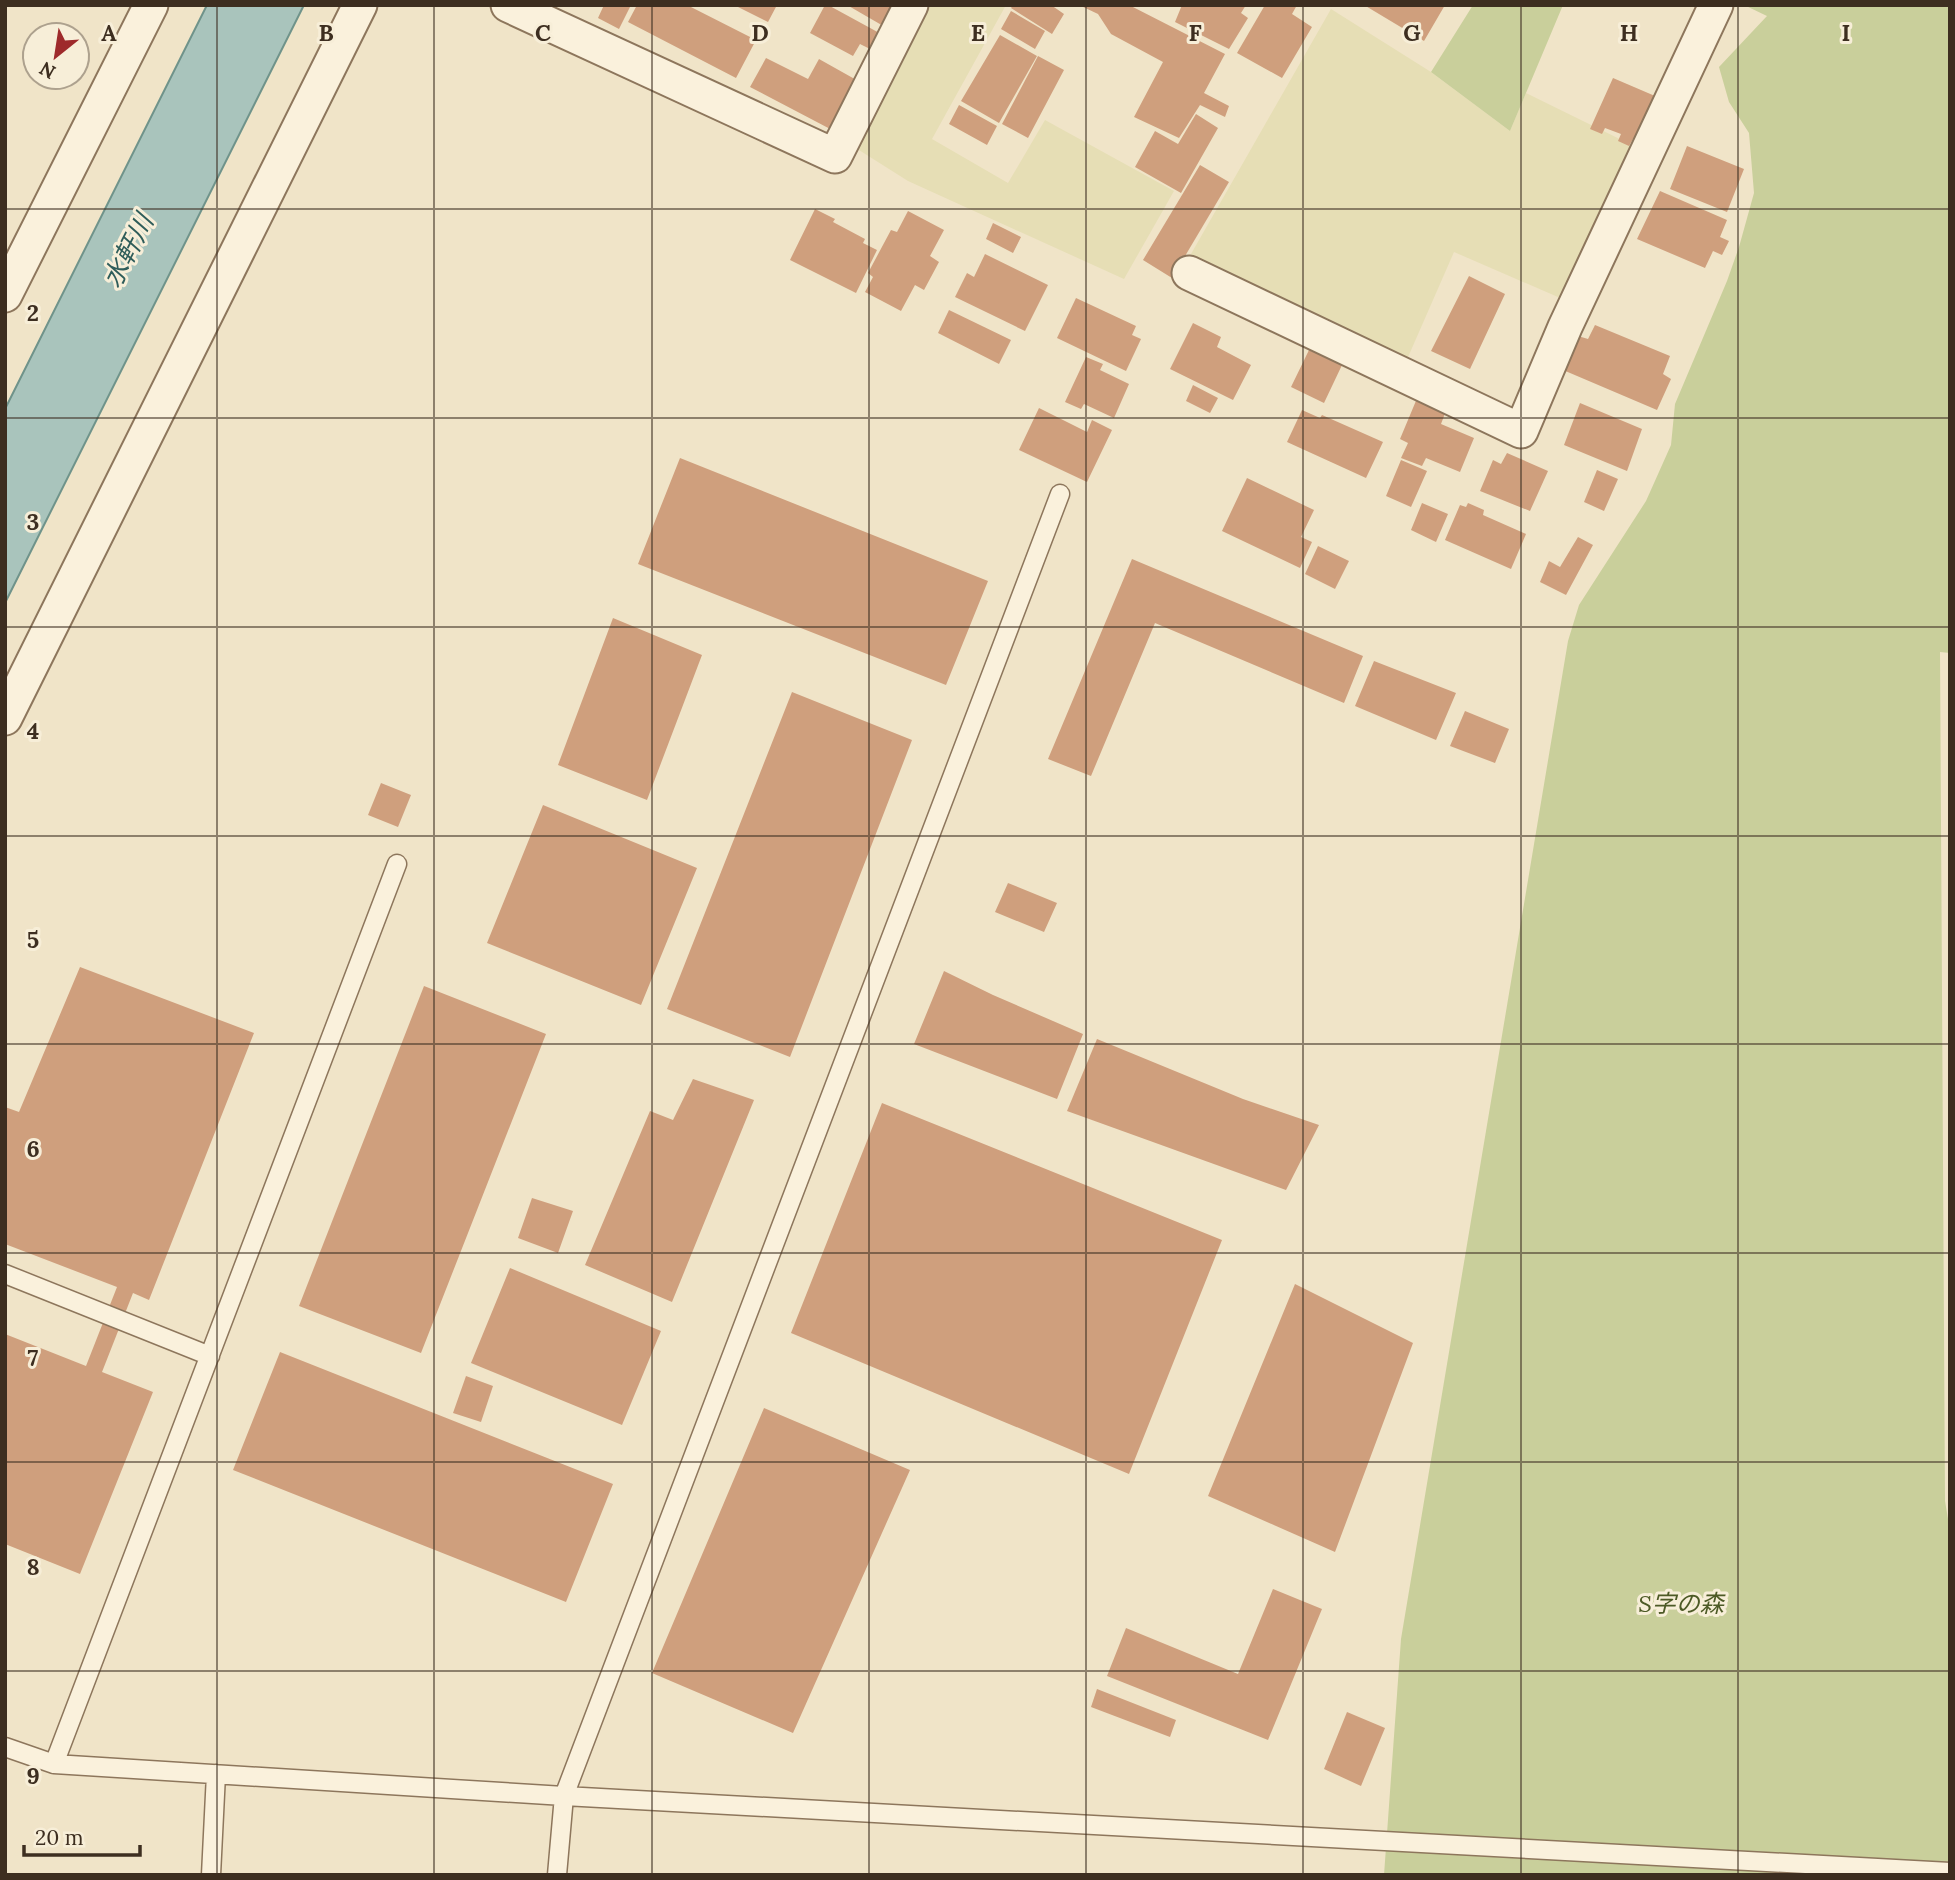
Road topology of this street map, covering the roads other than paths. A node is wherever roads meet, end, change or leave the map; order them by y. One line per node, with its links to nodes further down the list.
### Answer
1 (151, 5): 7 (street)
2 (360, 5): 9 (street)
3 (508, 5): 4 (street)
4 (911, 5)
5 (1716, 5): 6 (street)
6 (1189, 272)
7 (5, 295)
8 (1060, 494): 16 (lane)
9 (5, 718)
10 (397, 864): 12 (lane)
11 (5, 1274): 12 (lane)
12 (210, 1356): 14 (lane)
13 (5, 1747): 14 (lane)
14 (54, 1764): 15 (lane)
15 (216, 1774): 16 (lane); 18 (lane)
16 (564, 1796): 17 (lane); 19 (lane)
17 (1950, 1872)
18 (211, 1875)
19 (557, 1875)

